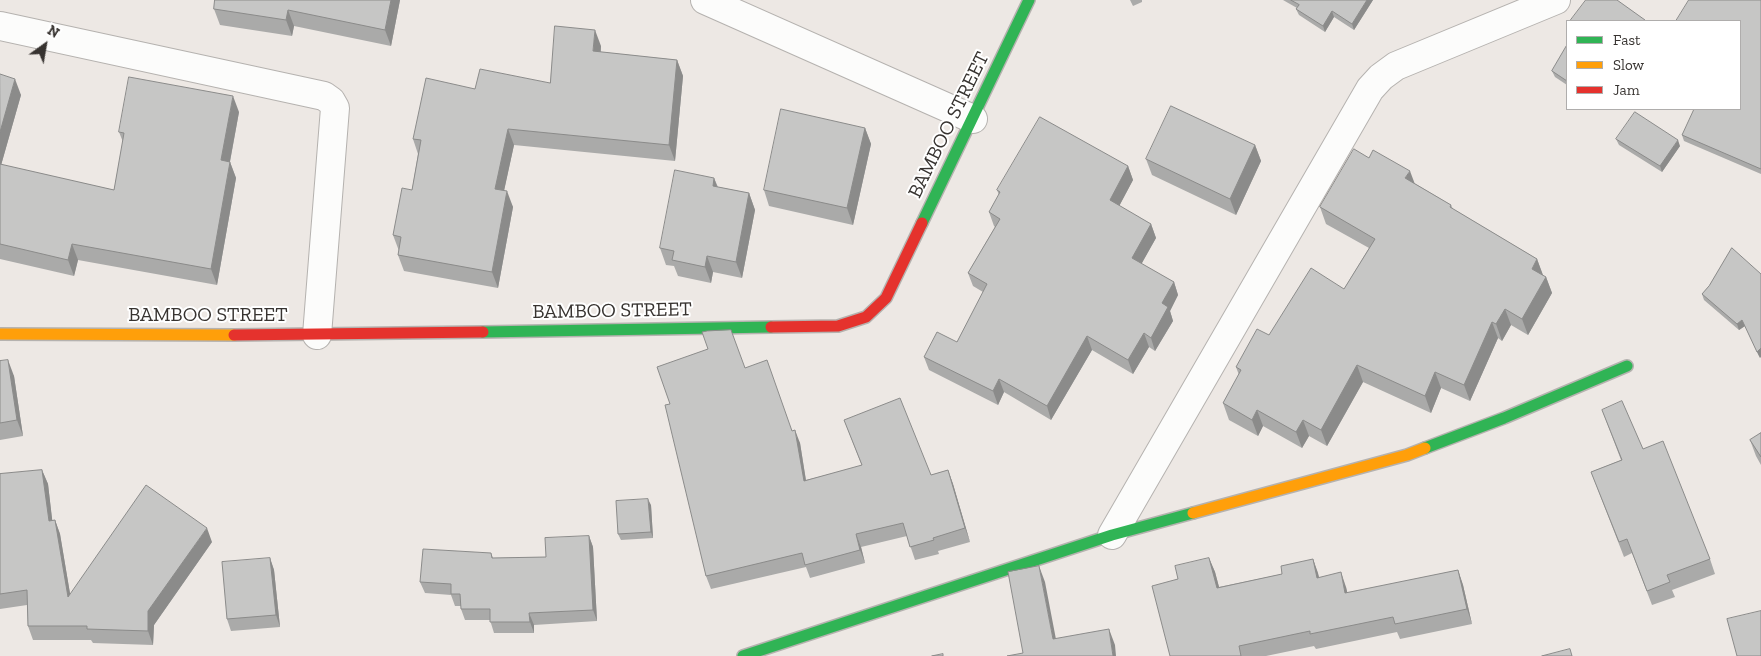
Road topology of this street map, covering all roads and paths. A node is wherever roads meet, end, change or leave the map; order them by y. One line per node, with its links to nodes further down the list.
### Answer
1 (705, 0): 5 (street)
2 (1029, 0): 5 (street, BAMBOO STREET)
3 (1556, 0): 9 (street)
4 (0, 26): 7 (street)
5 (973, 119): 7 (street, BAMBOO STREET)
6 (0, 334): 7 (street, BAMBOO STREET)
7 (317, 335)
8 (1627, 366): 9 (street)
9 (1112, 535): 10 (street)
10 (743, 656)

